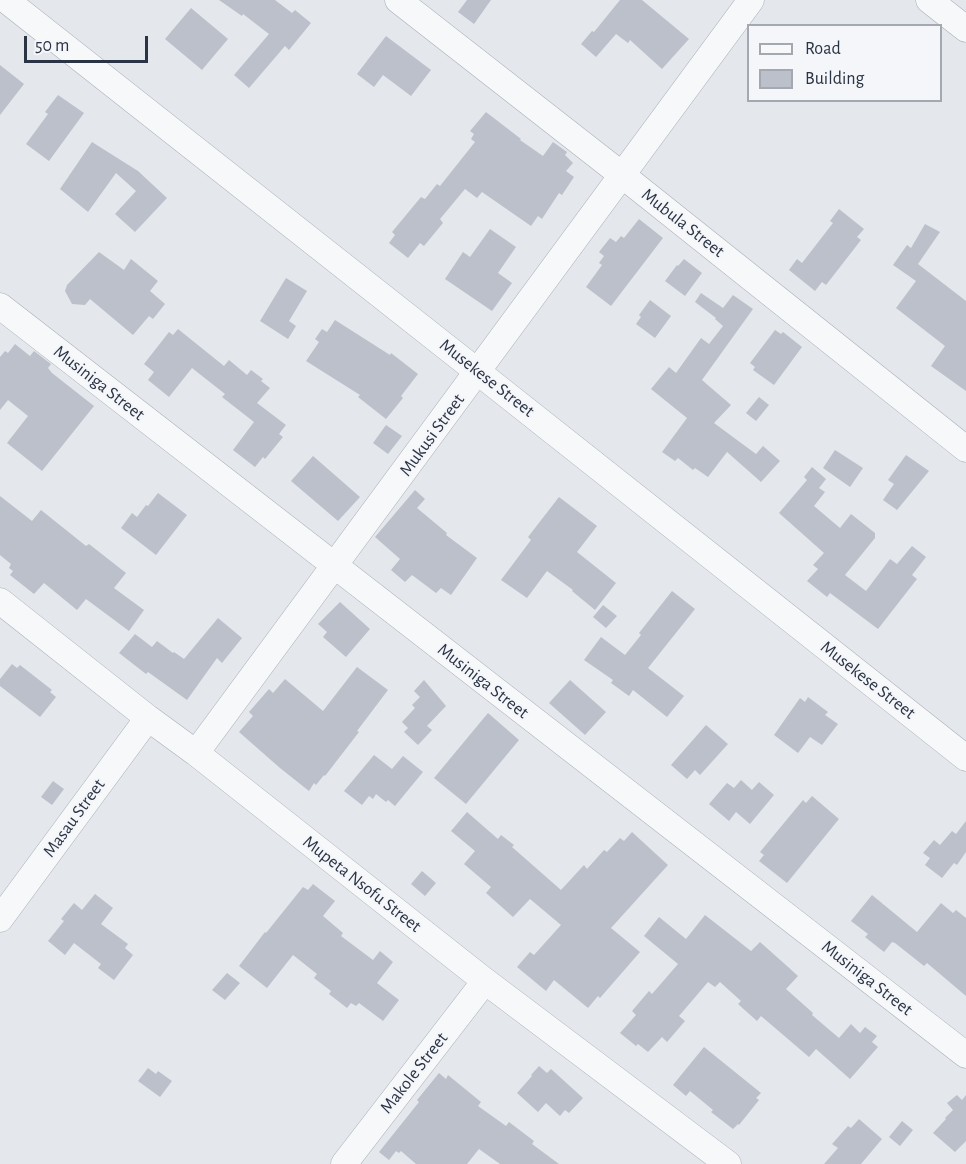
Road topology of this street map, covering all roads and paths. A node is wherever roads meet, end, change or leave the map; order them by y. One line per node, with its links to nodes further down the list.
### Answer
1 (6, 0): 8 (street, Musekese Street)
2 (398, 0): 6 (street, Mubula Street)
3 (751, 0): 6 (street, Mukusi Street)
4 (940, 3): 5 (street)
5 (966, 29)
6 (622, 175): 8 (street, Mukusi Street); 9 (street, Mubula Street)
7 (0, 306): 10 (street, Musiniga Street)
8 (478, 372): 10 (street, Mukusi Street); 14 (street, Musekese Street)
9 (966, 449)
10 (335, 566): 13 (street, Mukusi Street); 17 (street, Musiniga Street)
11 (0, 601): 12 (street, Mupeta Nsofu Street)
12 (148, 718): 13 (street, Mupeta Nsofu Street); 15 (street, Masau Street)
13 (196, 753): 16 (street, Mupeta Nsofu Street)
14 (966, 758)
15 (0, 919)
16 (484, 981): 18 (street, Makole Street); 19 (street, Mupeta Nsofu Street)
17 (966, 1055)
18 (344, 1164)
19 (728, 1164)

